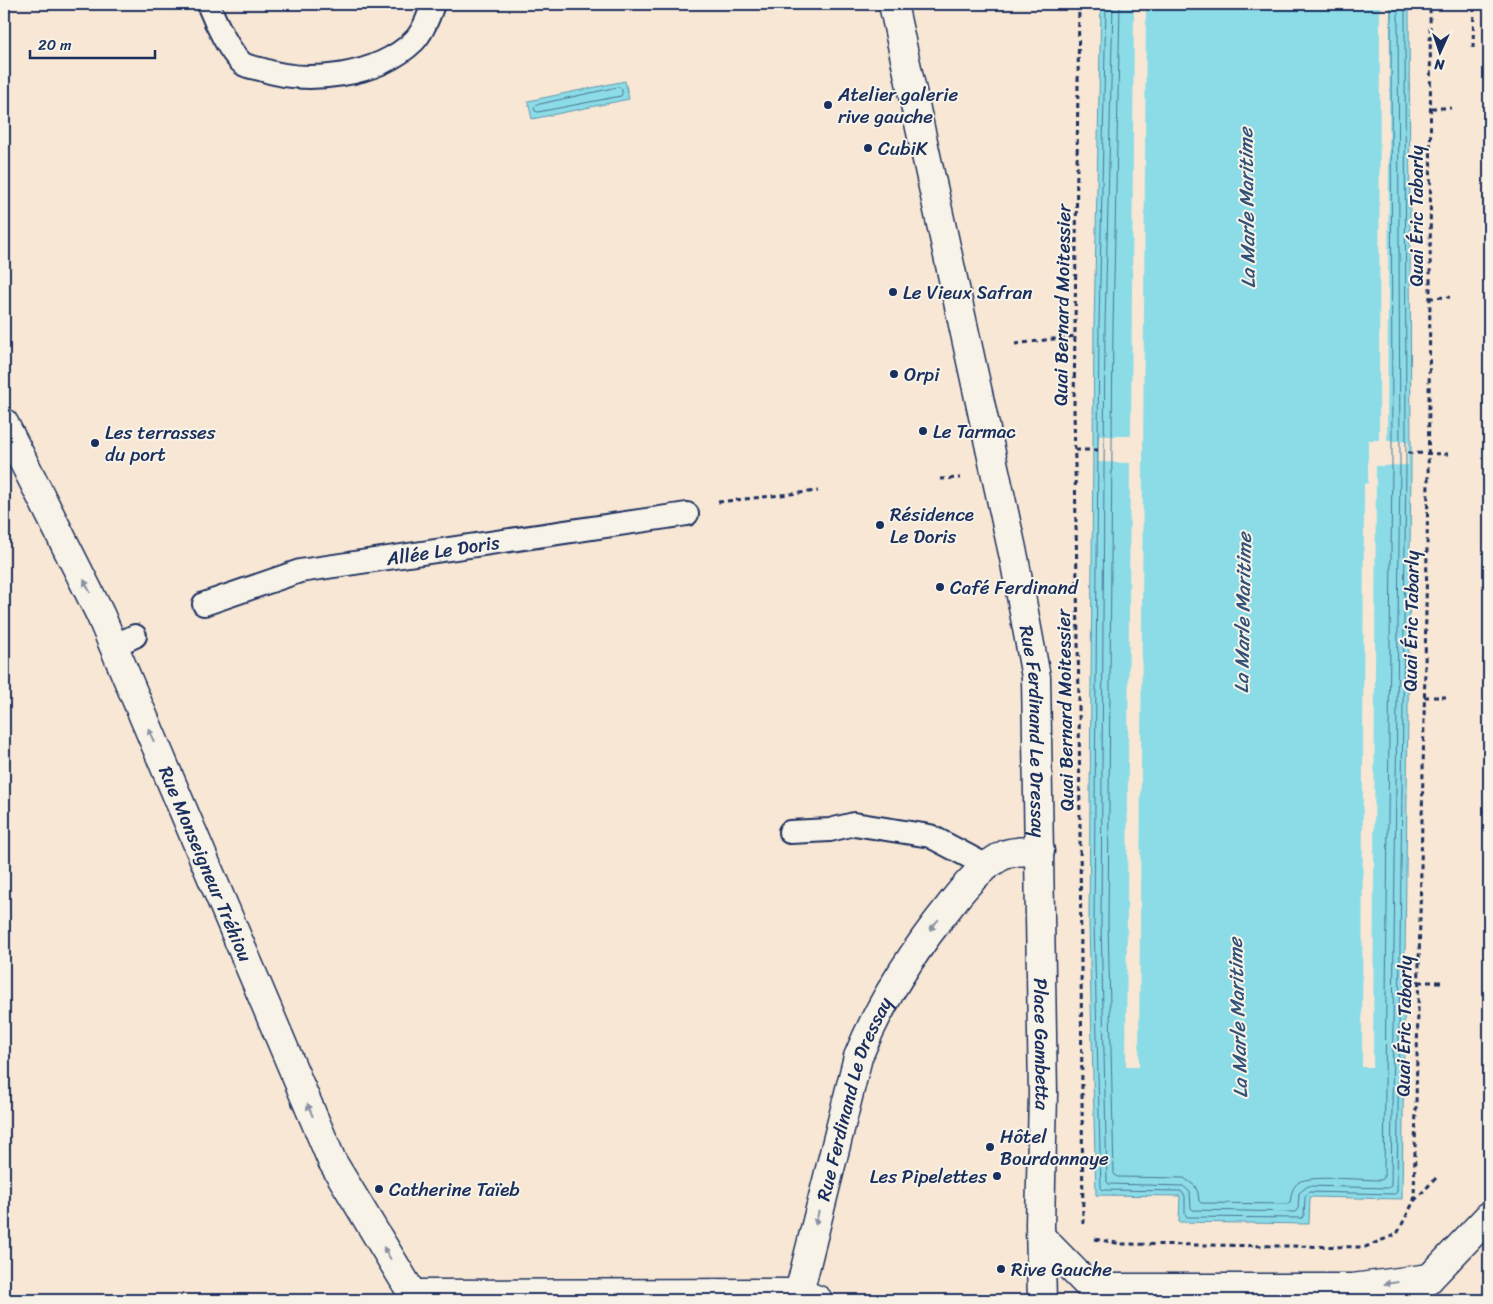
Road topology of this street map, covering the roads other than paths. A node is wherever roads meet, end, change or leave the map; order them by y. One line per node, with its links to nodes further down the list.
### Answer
1 (208, 4): 2 (lane)
2 (433, 4)
3 (893, 4): 8 (street, Rue Ferdinand Le Dressay)
4 (4, 423): 15 (street, Rue Monseigneur Tréhiou, one-way to 4)
5 (687, 514): 6 (lane, Allée Le Doris)
6 (204, 604)
7 (790, 832): 9 (lane)
8 (1040, 851): 9 (street, Rue Ferdinand Le Dressay); 11 (street, Place Gambetta)
9 (986, 866): 14 (street, Rue Ferdinand Le Dressay, one-way to 14)
10 (1489, 1216): 12 (street)
11 (1041, 1236): 13 (street); 16 (street, Place Gambetta)
12 (1430, 1278): 13 (street, one-way to 13); 17 (street)
13 (1086, 1294)
14 (808, 1296): 15 (street)
15 (414, 1297)
16 (1042, 1300)
17 (1409, 1300)

